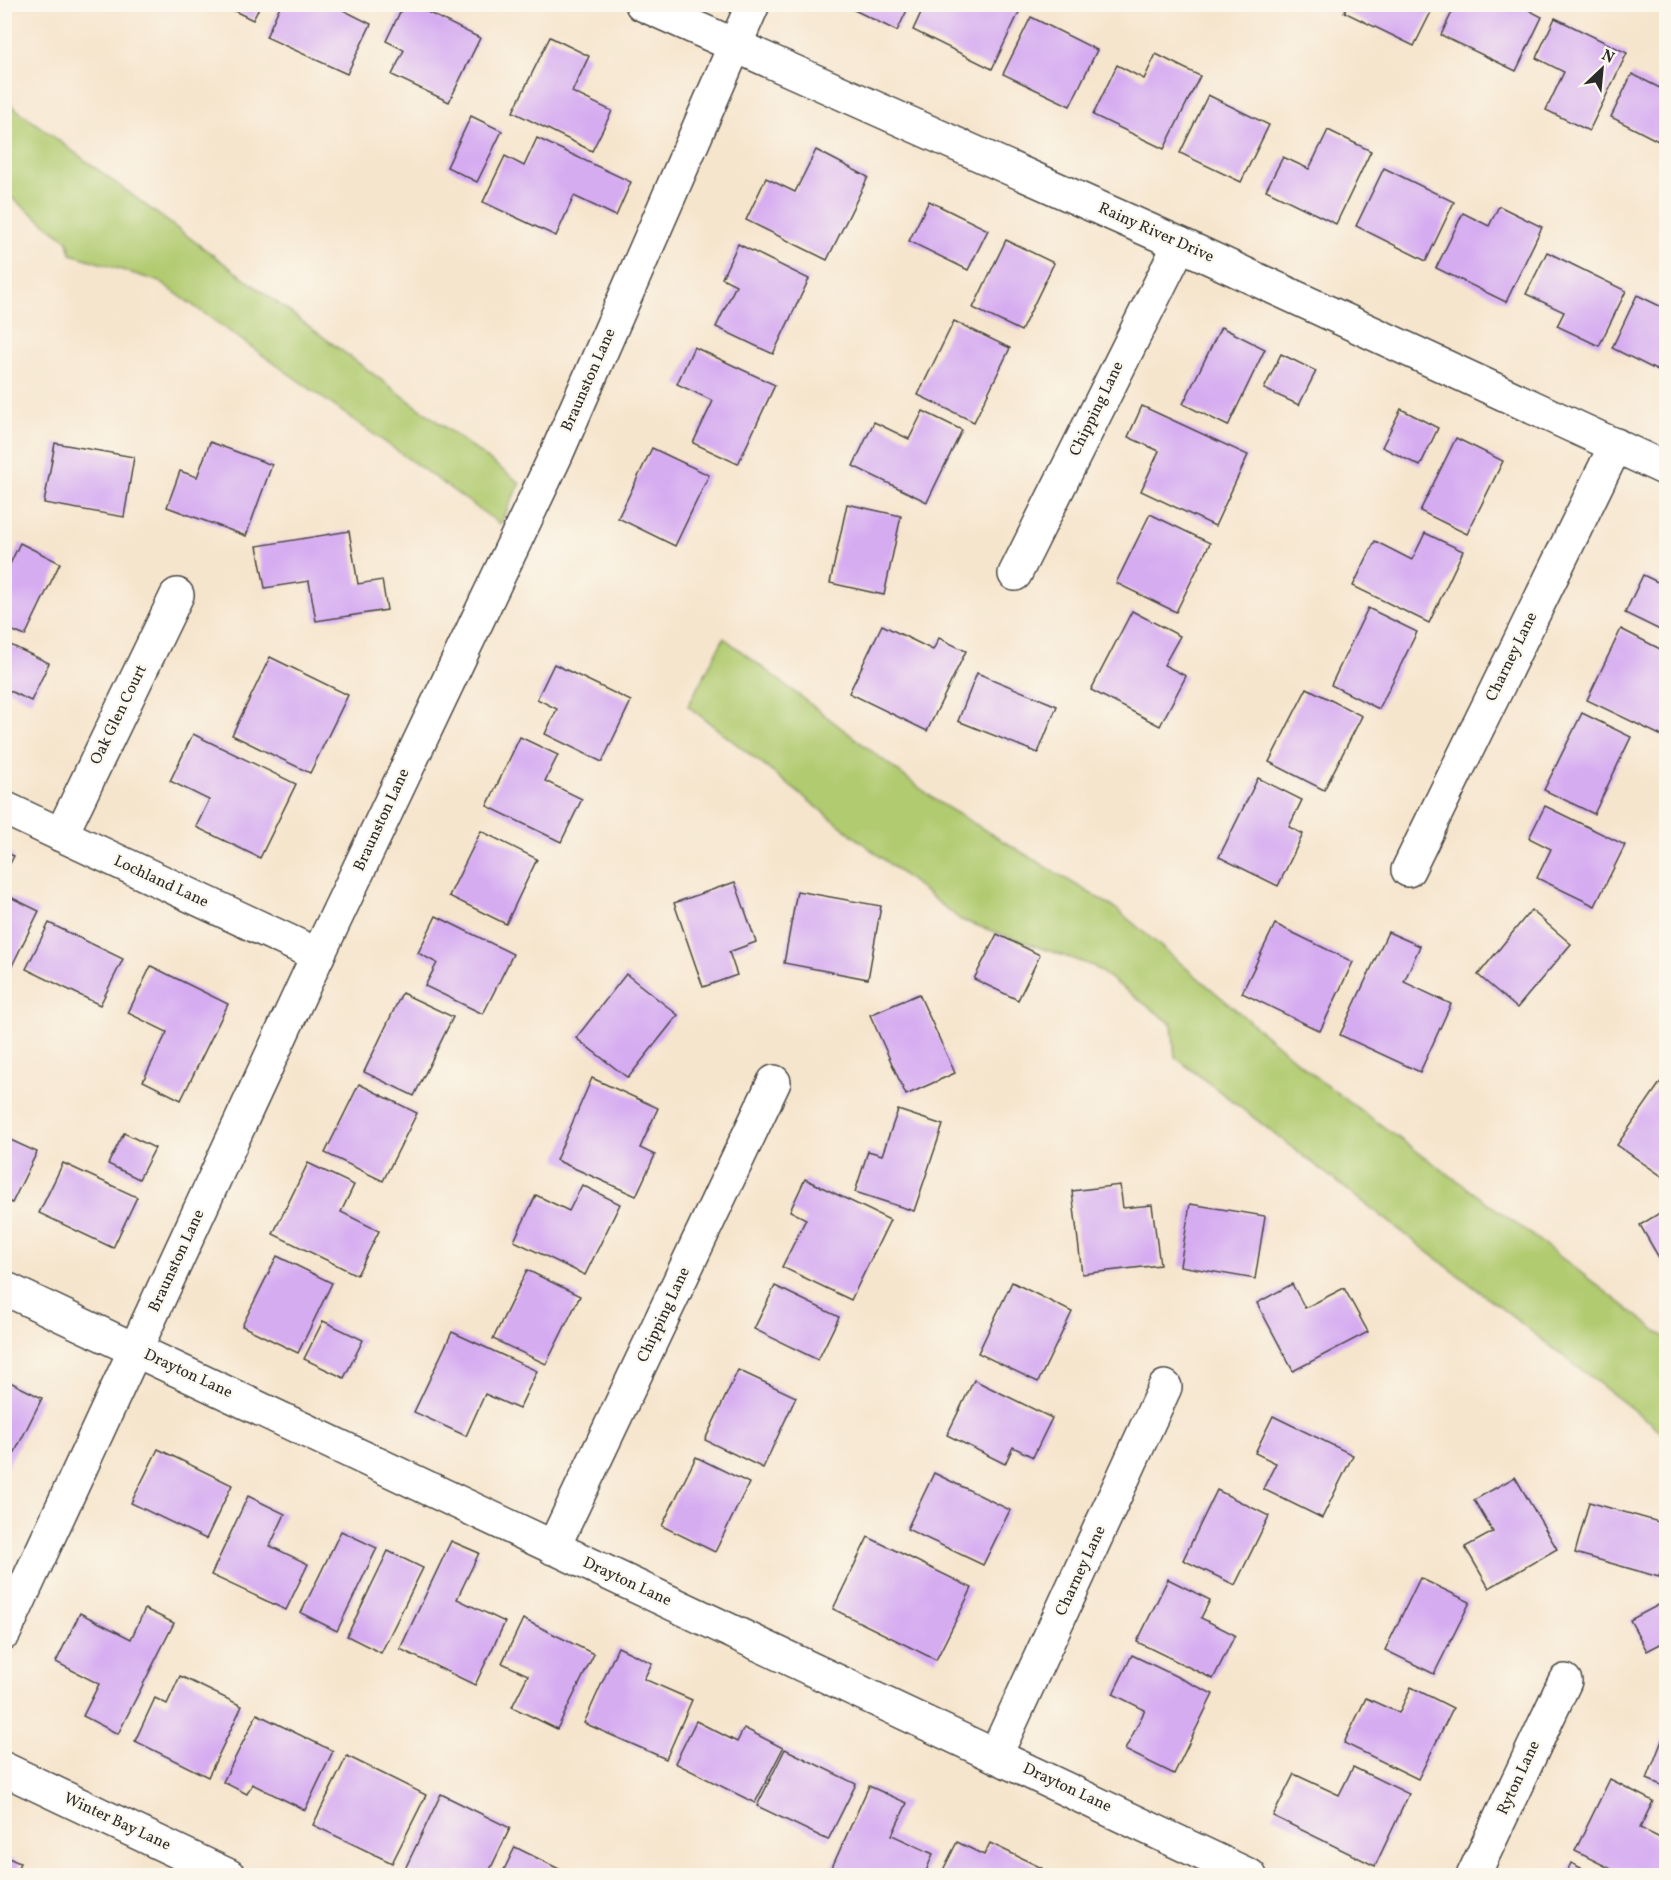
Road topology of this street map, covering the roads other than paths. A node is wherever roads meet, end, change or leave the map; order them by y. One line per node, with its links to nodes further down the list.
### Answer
1 (642, 4): 3 (street, Rainy River Drive)
2 (753, 4): 3 (street, Braunston Lane)
3 (736, 45): 4 (street, Rainy River Drive); 12 (street, Braunston Lane)
4 (1180, 244): 5 (street, Rainy River Drive); 7 (street, Chipping Lane)
5 (1616, 445): 6 (street, Rainy River Drive); 11 (street, Charney Lane)
6 (1666, 469)
7 (1015, 574)
8 (177, 595): 10 (street, Oak Glen Court)
9 (4, 808): 10 (street, Lochland Lane)
10 (61, 835): 12 (street, Lochland Lane)
11 (1408, 870)
12 (318, 955): 15 (street, Braunston Lane)
13 (774, 1082): 17 (street, Chipping Lane)
14 (4, 1288): 15 (street, Drayton Lane)
15 (136, 1349): 17 (street, Drayton Lane); 18 (street, Braunston Lane)
16 (1166, 1387): 20 (street, Charney Lane)
17 (553, 1548): 20 (street, Drayton Lane)
18 (4, 1633)
19 (1565, 1681): 24 (street, Ryton Lane)
20 (996, 1755): 23 (street, Drayton Lane)
21 (4, 1769): 22 (street, Winter Bay Lane)
22 (229, 1875)
23 (1250, 1875)
24 (1473, 1875)

